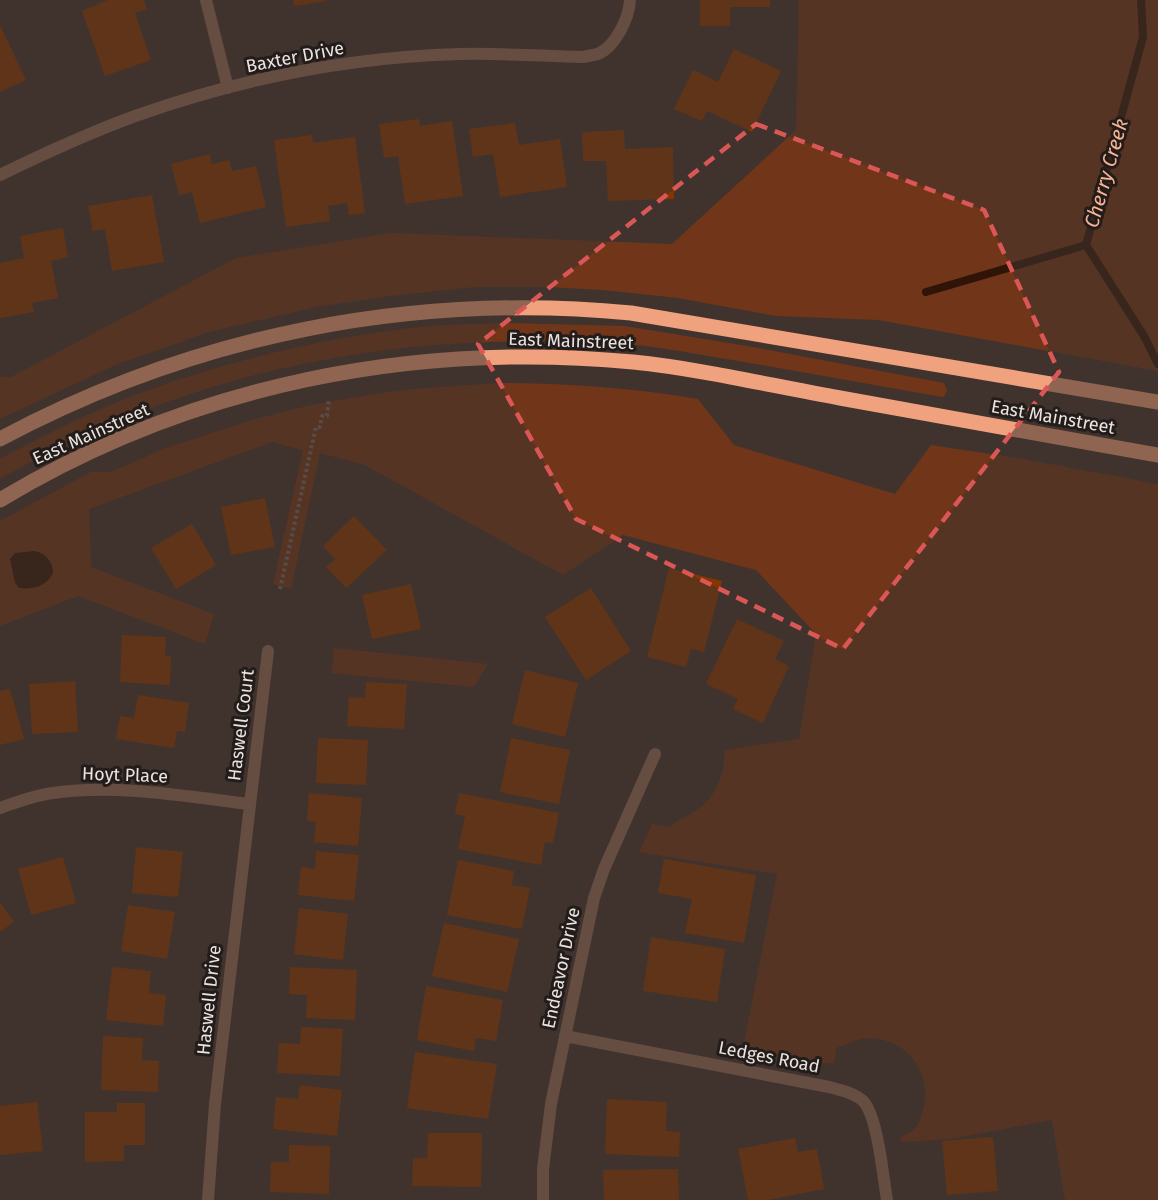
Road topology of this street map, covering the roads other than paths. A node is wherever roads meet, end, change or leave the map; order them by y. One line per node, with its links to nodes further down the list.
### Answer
1 (206, 0): 3 (street)
2 (630, 0): 3 (street, Baxter Drive)
3 (228, 88): 4 (street, Baxter Drive)
4 (0, 175)
5 (1158, 402): 6 (main road, East Mainstreet)
6 (0, 439)
7 (1158, 455): 8 (main road, East Mainstreet)
8 (0, 500)
9 (268, 651): 11 (street, Haswell Court)
10 (655, 754): 13 (street, Endeavor Drive)
11 (249, 804): 12 (street, Hoyt Place); 14 (street, Haswell Drive)
12 (0, 808)
13 (565, 1036): 15 (street, Endeavor Drive); 16 (street, Ledges Road)
14 (208, 1200)
15 (543, 1200)
16 (887, 1200)

